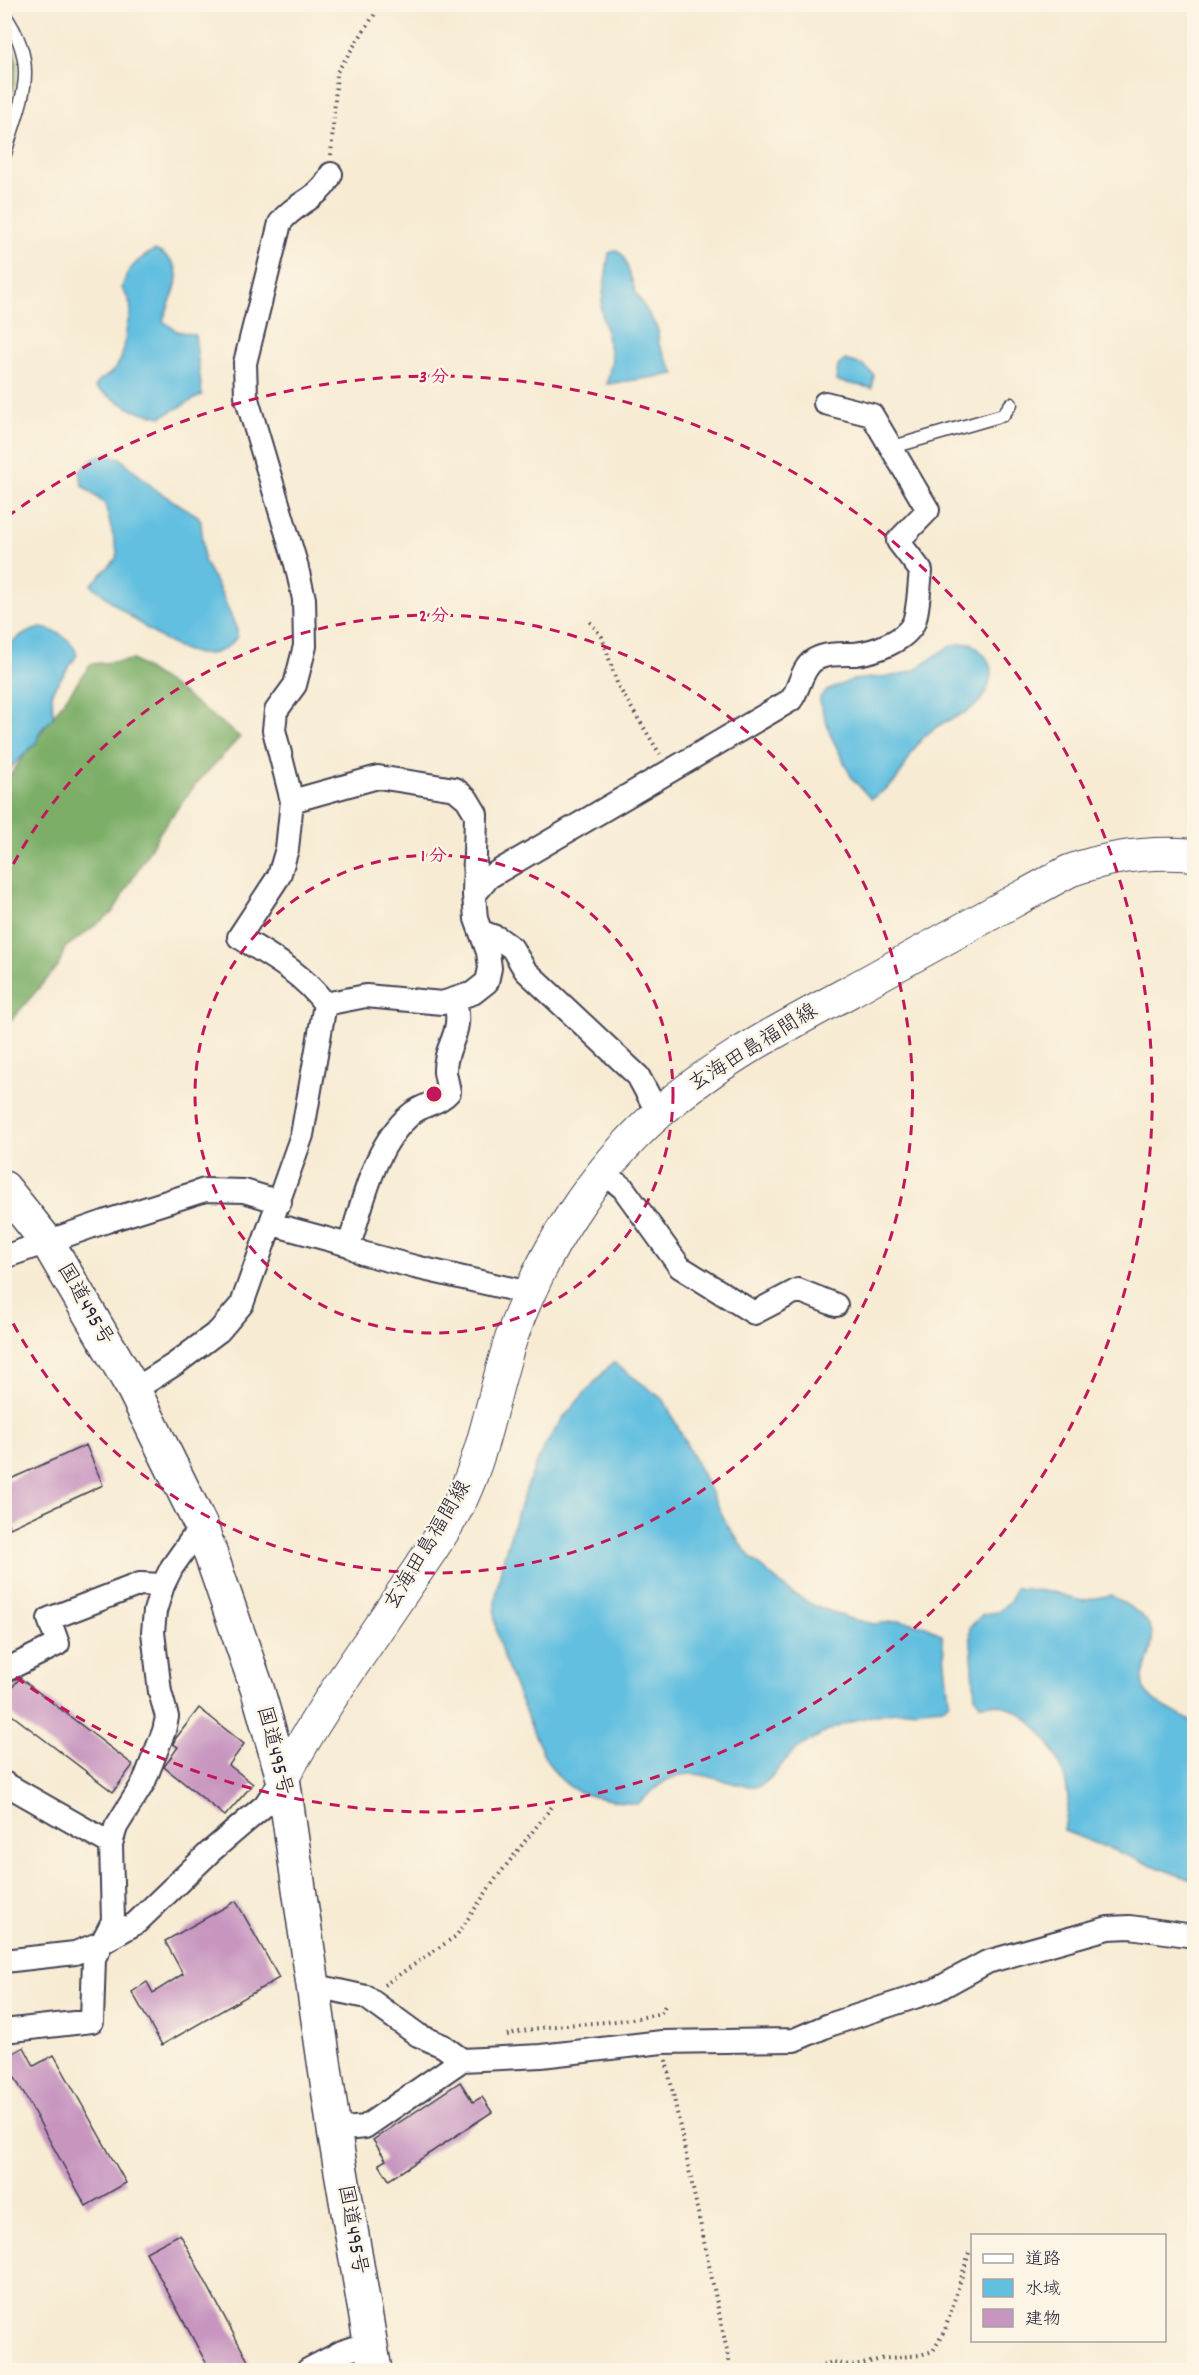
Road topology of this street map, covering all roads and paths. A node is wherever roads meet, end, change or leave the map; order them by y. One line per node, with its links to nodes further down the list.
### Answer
1 (378, 4): 4 (path)
2 (4, 14): 3 (lane)
3 (4, 157)
4 (331, 174): 10 (street)
5 (825, 403): 7 (street)
6 (1011, 404): 7 (lane)
7 (893, 447): 9 (street)
8 (590, 622): 9 (path)
9 (671, 772): 12 (street)
10 (292, 801): 12 (street); 15 (street)
11 (1194, 855): 16 (main road, 玄海田島福間線)
12 (474, 895): 13 (street)
13 (482, 932): 14 (street); 16 (street)
14 (454, 1001): 15 (street); 22 (street)
15 (325, 1004): 19 (street)
16 (658, 1113): 17 (main road, 玄海田島福間線)
17 (603, 1172): 24 (main road, 玄海田島福間線); 25 (street)
18 (4, 1188): 21 (highway, 国道495号)
19 (280, 1202): 20 (street); 21 (street)
20 (272, 1224): 22 (street); 26 (street)
21 (48, 1243): 23 (street); 26 (highway, 国道495号)
22 (350, 1245): 24 (street)
23 (4, 1257)
24 (529, 1293): 30 (main road, 玄海田島福間線)
25 (836, 1305)
26 (134, 1390): 27 (highway, 国道495号)
27 (201, 1526): 28 (street); 30 (highway, 国道495号)
28 (163, 1585): 29 (street); 33 (street)
29 (4, 1671)
30 (283, 1778): 35 (street); 37 (highway, 国道495号)
31 (4, 1783): 33 (street)
32 (554, 1804): 38 (path)
33 (111, 1844): 35 (street)
34 (1194, 1936): 42 (street)
35 (103, 1942): 36 (street); 40 (street)
36 (4, 1961)
37 (312, 1984): 38 (street); 44 (highway, 国道495号)
38 (366, 1997): 43 (street)
39 (666, 2004): 41 (path)
40 (4, 2031)
41 (497, 2038)
42 (663, 2042): 43 (street); 49 (path)
43 (462, 2060): 44 (street)
44 (334, 2130): 46 (highway, 国道495号)
45 (969, 2253): 47 (path)
46 (373, 2357): 48 (street)
47 (855, 2368): 50 (path)
48 (308, 2370)
49 (732, 2370)
50 (812, 2370)

